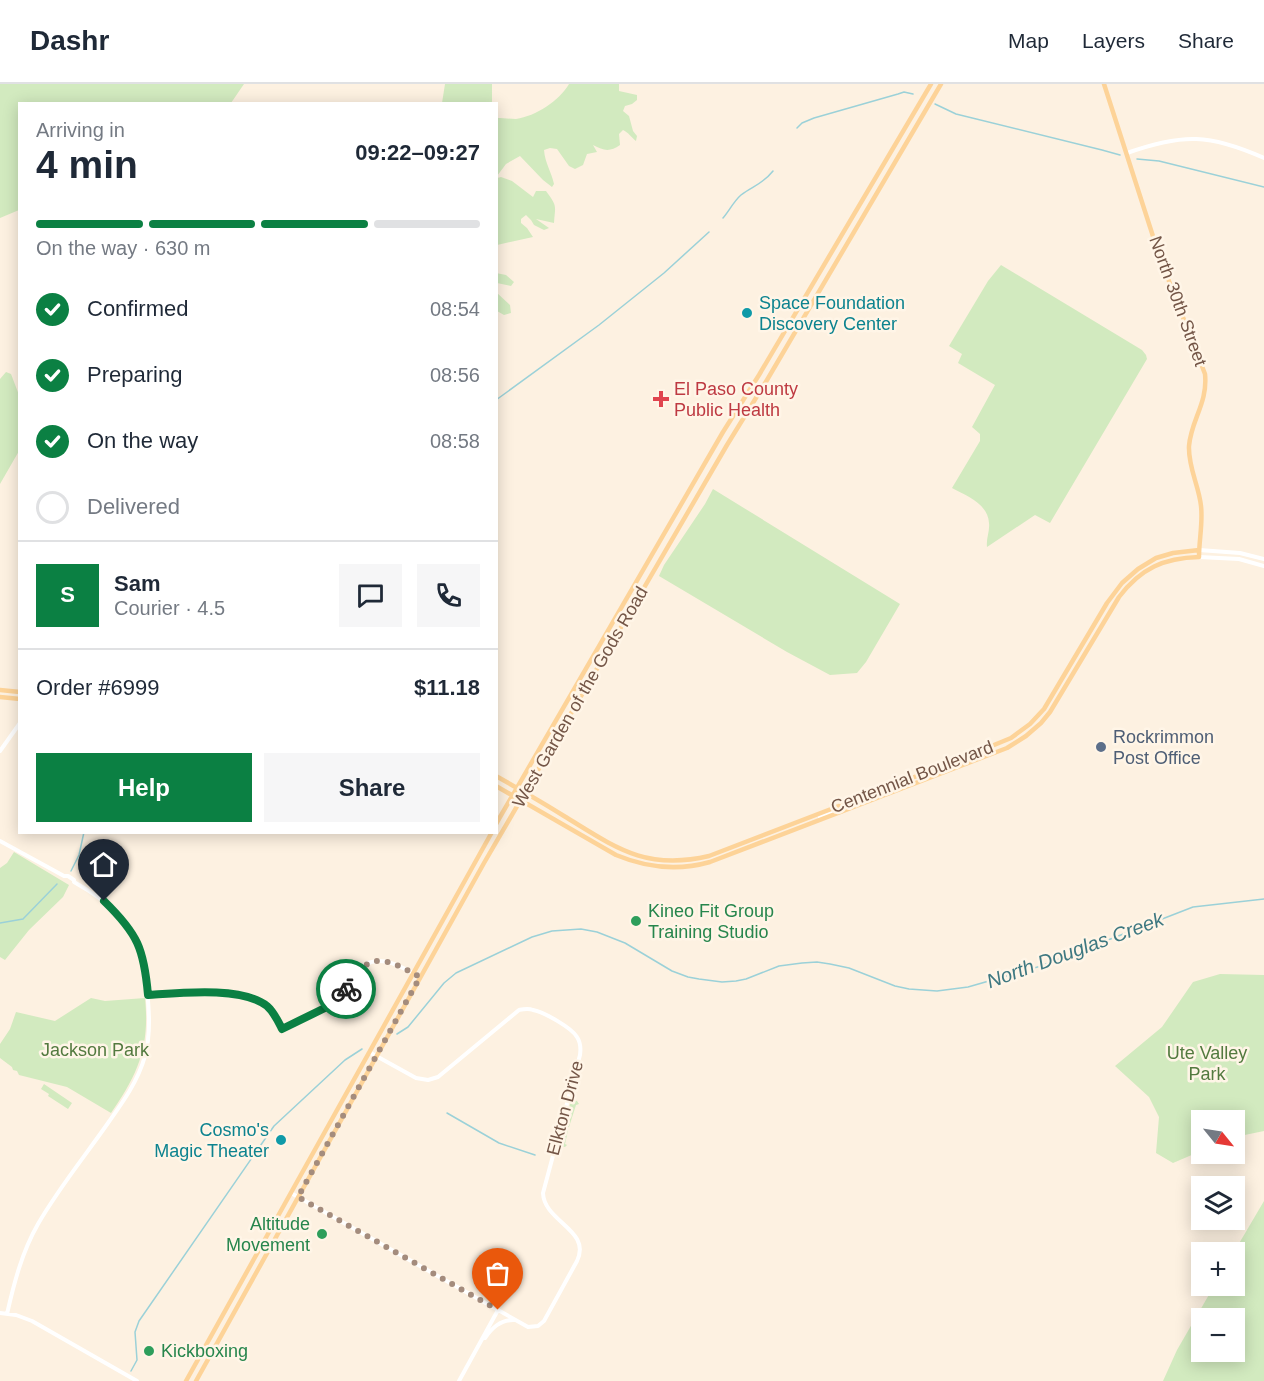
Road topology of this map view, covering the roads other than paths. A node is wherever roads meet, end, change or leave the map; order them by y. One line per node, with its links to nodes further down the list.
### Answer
1 (931, 84): 10 (main road, West Garden of the Gods Road)
2 (940, 84): 11 (main road, West Garden of the Gods Road)
3 (1104, 84): 4 (main road, North 30th Street)
4 (1127, 153): 5 (street); 6 (main road, North 30th Street)
5 (1264, 158)
6 (1199, 550): 7 (main road, North 30th Street); 8 (street, Centennial Boulevard); 23 (main road, Centennial Boulevard)
7 (1199, 557): 9 (street, Centennial Boulevard); 26 (main road, Centennial Boulevard)
8 (1264, 559)
9 (1264, 566)
10 (627, 601): 11 (main road); 20 (main road, West Garden of the Gods Road)
11 (599, 664): 21 (main road, West Garden of the Gods Road)
12 (0, 690): 13 (main road)
13 (18, 692)
14 (0, 697): 15 (main road)
15 (18, 699)
16 (18, 726): 17 (street)
17 (0, 751)
18 (498, 777): 20 (main road, Centennial Boulevard)
19 (498, 787): 22 (main road, Centennial Boulevard)
20 (517, 788): 21 (main road, Centennial Boulevard); 22 (main road, West Garden of the Gods Road)
21 (524, 792): 23 (main road, Centennial Boulevard); 24 (main road, West Garden of the Gods Road)
22 (513, 795): 24 (main road, Centennial Boulevard); 25 (main road, West Garden of the Gods Road)
23 (858, 798): 26 (street)
24 (520, 799): 26 (main road, Centennial Boulevard); 30 (main road, West Garden of the Gods Road)
25 (498, 821)
26 (815, 821)
27 (491, 834): 29 (main road)
28 (0, 841): 31 (street)
29 (413, 973): 30 (street); 31 (street); 32 (main road)
30 (420, 977): 33 (main road, West Garden of the Gods Road)
31 (148, 995): 38 (street)
32 (369, 1052): 33 (street, Elkton Drive); 34 (main road)
33 (377, 1057): 35 (main road, West Garden of the Gods Road); 39 (street, Elkton Drive)
34 (291, 1193): 35 (street); 42 (main road)
35 (298, 1197): 36 (street); 43 (main road, West Garden of the Gods Road)
36 (498, 1310): 39 (street); 40 (street)
37 (0, 1313): 38 (street)
38 (7, 1314): 41 (street)
39 (516, 1321): 40 (street)
40 (476, 1351): 44 (street)
41 (137, 1381)
42 (186, 1381)
43 (196, 1381)
44 (459, 1381)

